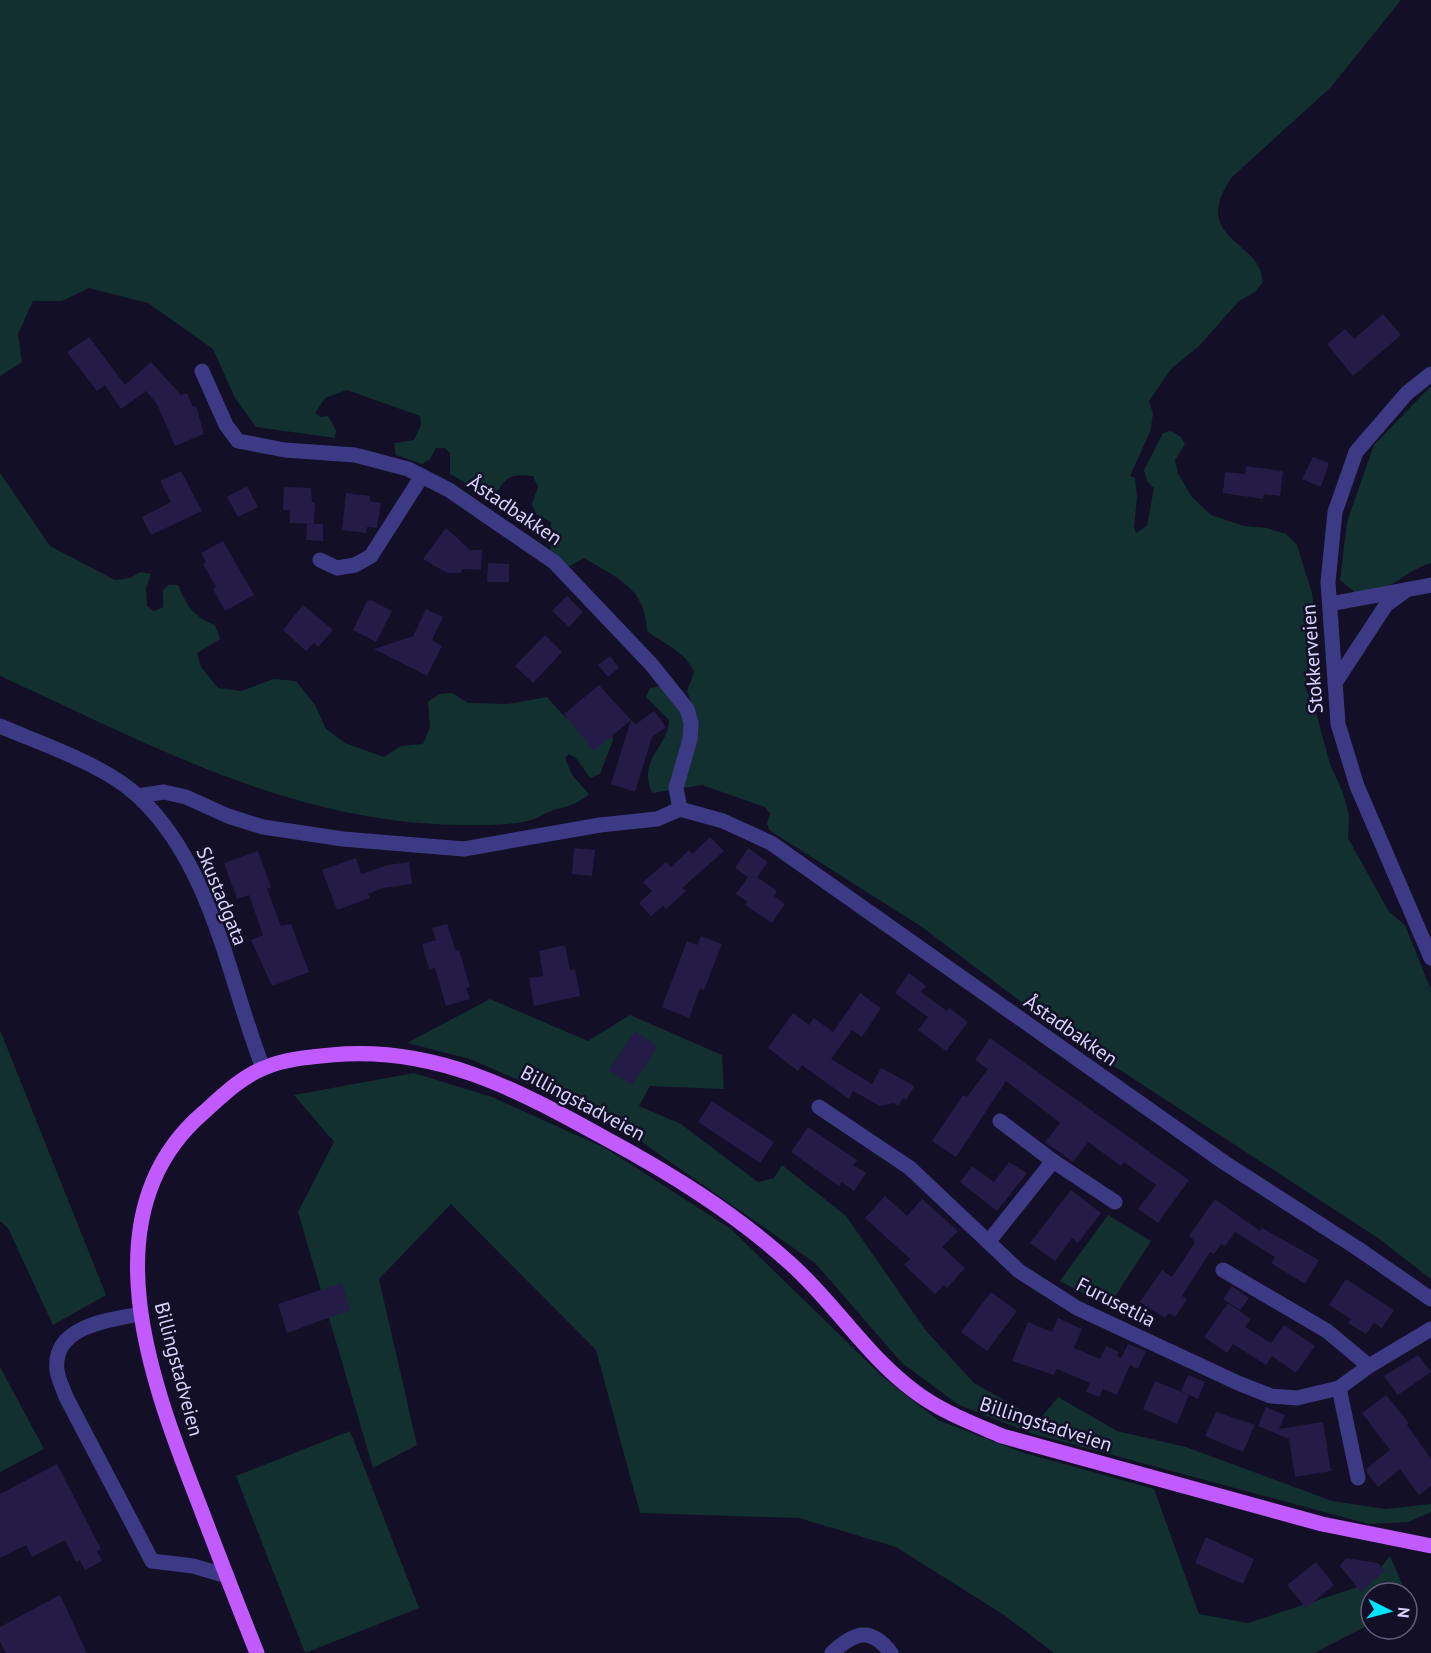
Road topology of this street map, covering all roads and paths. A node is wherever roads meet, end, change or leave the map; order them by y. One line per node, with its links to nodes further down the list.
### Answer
1 (202, 371): 3 (street, Åstadbakken)
2 (1431, 374): 7 (street, Stokkerveien)
3 (422, 476): 4 (street); 11 (street, Åstadbakken)
4 (320, 560)
5 (1431, 585): 6 (street)
6 (1404, 592): 7 (street); 8 (street)
7 (1330, 604): 8 (street, Stokkerveien)
8 (1335, 683): 12 (street, Stokkerveien)
9 (0, 726): 10 (street, Skustadgata)
10 (138, 796): 11 (street); 14 (street, Skustadgata)
11 (680, 809): 21 (street, Åstadbakken)
12 (1426, 936): 13 (street, Stokkerveien)
13 (1431, 958)
14 (263, 1068): 22 (main road, Billingstadveien); 27 (main road, Billingstadveien)
15 (819, 1107): 19 (street, Furusetlia)
16 (1000, 1121): 17 (street)
17 (1053, 1161): 18 (street); 19 (street)
18 (1115, 1202)
19 (989, 1241): 25 (street, Furusetlia)
20 (1223, 1270): 24 (street)
21 (1431, 1299)
22 (140, 1314): 28 (main road, Billingstadveien); 28 (street)
23 (1431, 1329): 24 (street, Furusetlia)
24 (1369, 1366): 25 (street, Furusetlia)
25 (1339, 1388): 26 (street)
26 (1358, 1478)
27 (1431, 1546)
28 (227, 1576): 29 (main road, Billingstadveien)
29 (257, 1653)
30 (832, 1653): 31 (street)
31 (891, 1653)

